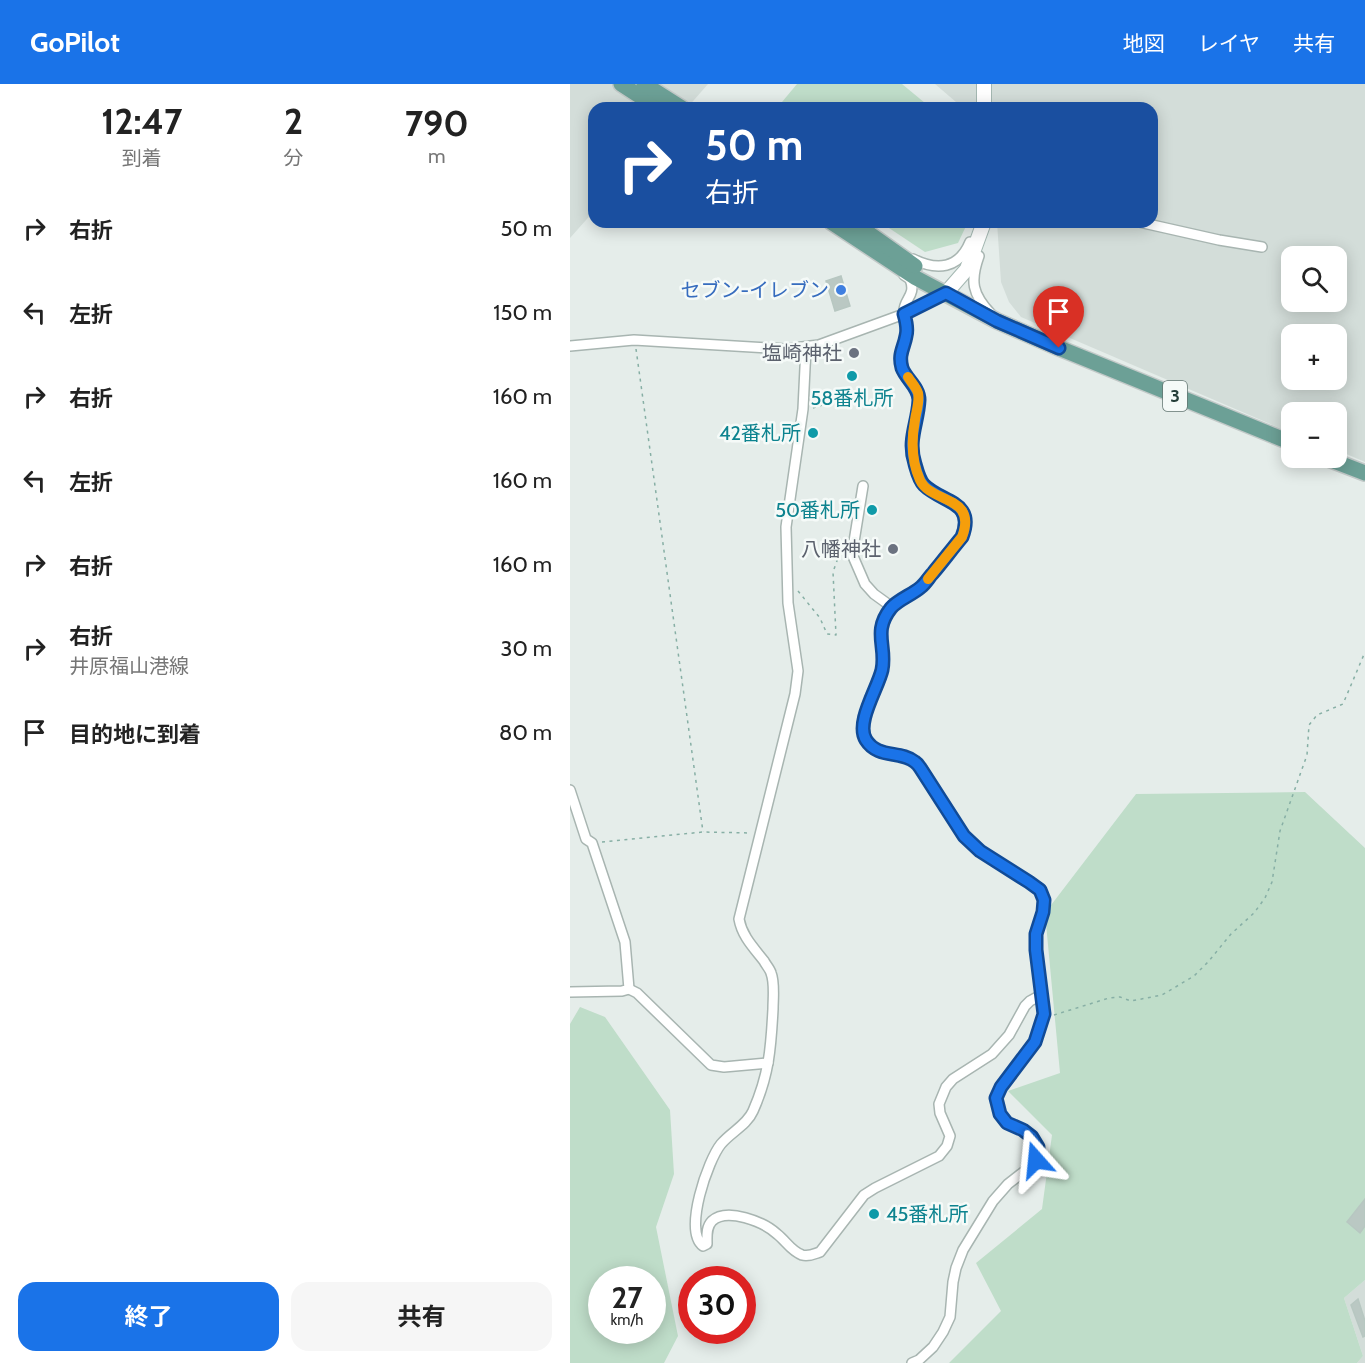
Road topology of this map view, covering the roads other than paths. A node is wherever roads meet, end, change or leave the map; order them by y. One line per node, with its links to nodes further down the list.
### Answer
1 (621, 84): 4 (main road)
2 (644, 84): 5 (main road)
3 (984, 84): 6 (street)
4 (649, 102)
5 (672, 102)
6 (984, 102)
7 (1158, 226): 14 (street)
8 (840, 228): 15 (main road, 3)
9 (863, 228): 13 (main road, 3)
10 (978, 228): 13 (street)
11 (982, 228): 16 (street)
12 (987, 228): 18 (street)
13 (878, 238): 16 (main road, 3)
14 (1262, 247)
15 (884, 257): 16 (main road, 3); 17 (street)
16 (946, 293): 17 (street); 18 (main road, 3)
17 (904, 314): 20 (street); 25 (street)
18 (997, 321): 21 (main road, 3)
19 (570, 346): 20 (street)
20 (806, 347): 30 (street)
21 (1281, 439)
22 (1347, 466): 23 (main road)
23 (1365, 473)
24 (862, 486): 25 (street)
25 (892, 607): 29 (street)
26 (570, 790): 27 (street)
27 (629, 989): 28 (street); 30 (street)
28 (570, 992)
29 (1041, 995): 30 (street); 31 (street)
30 (768, 1063)
31 (912, 1363)

